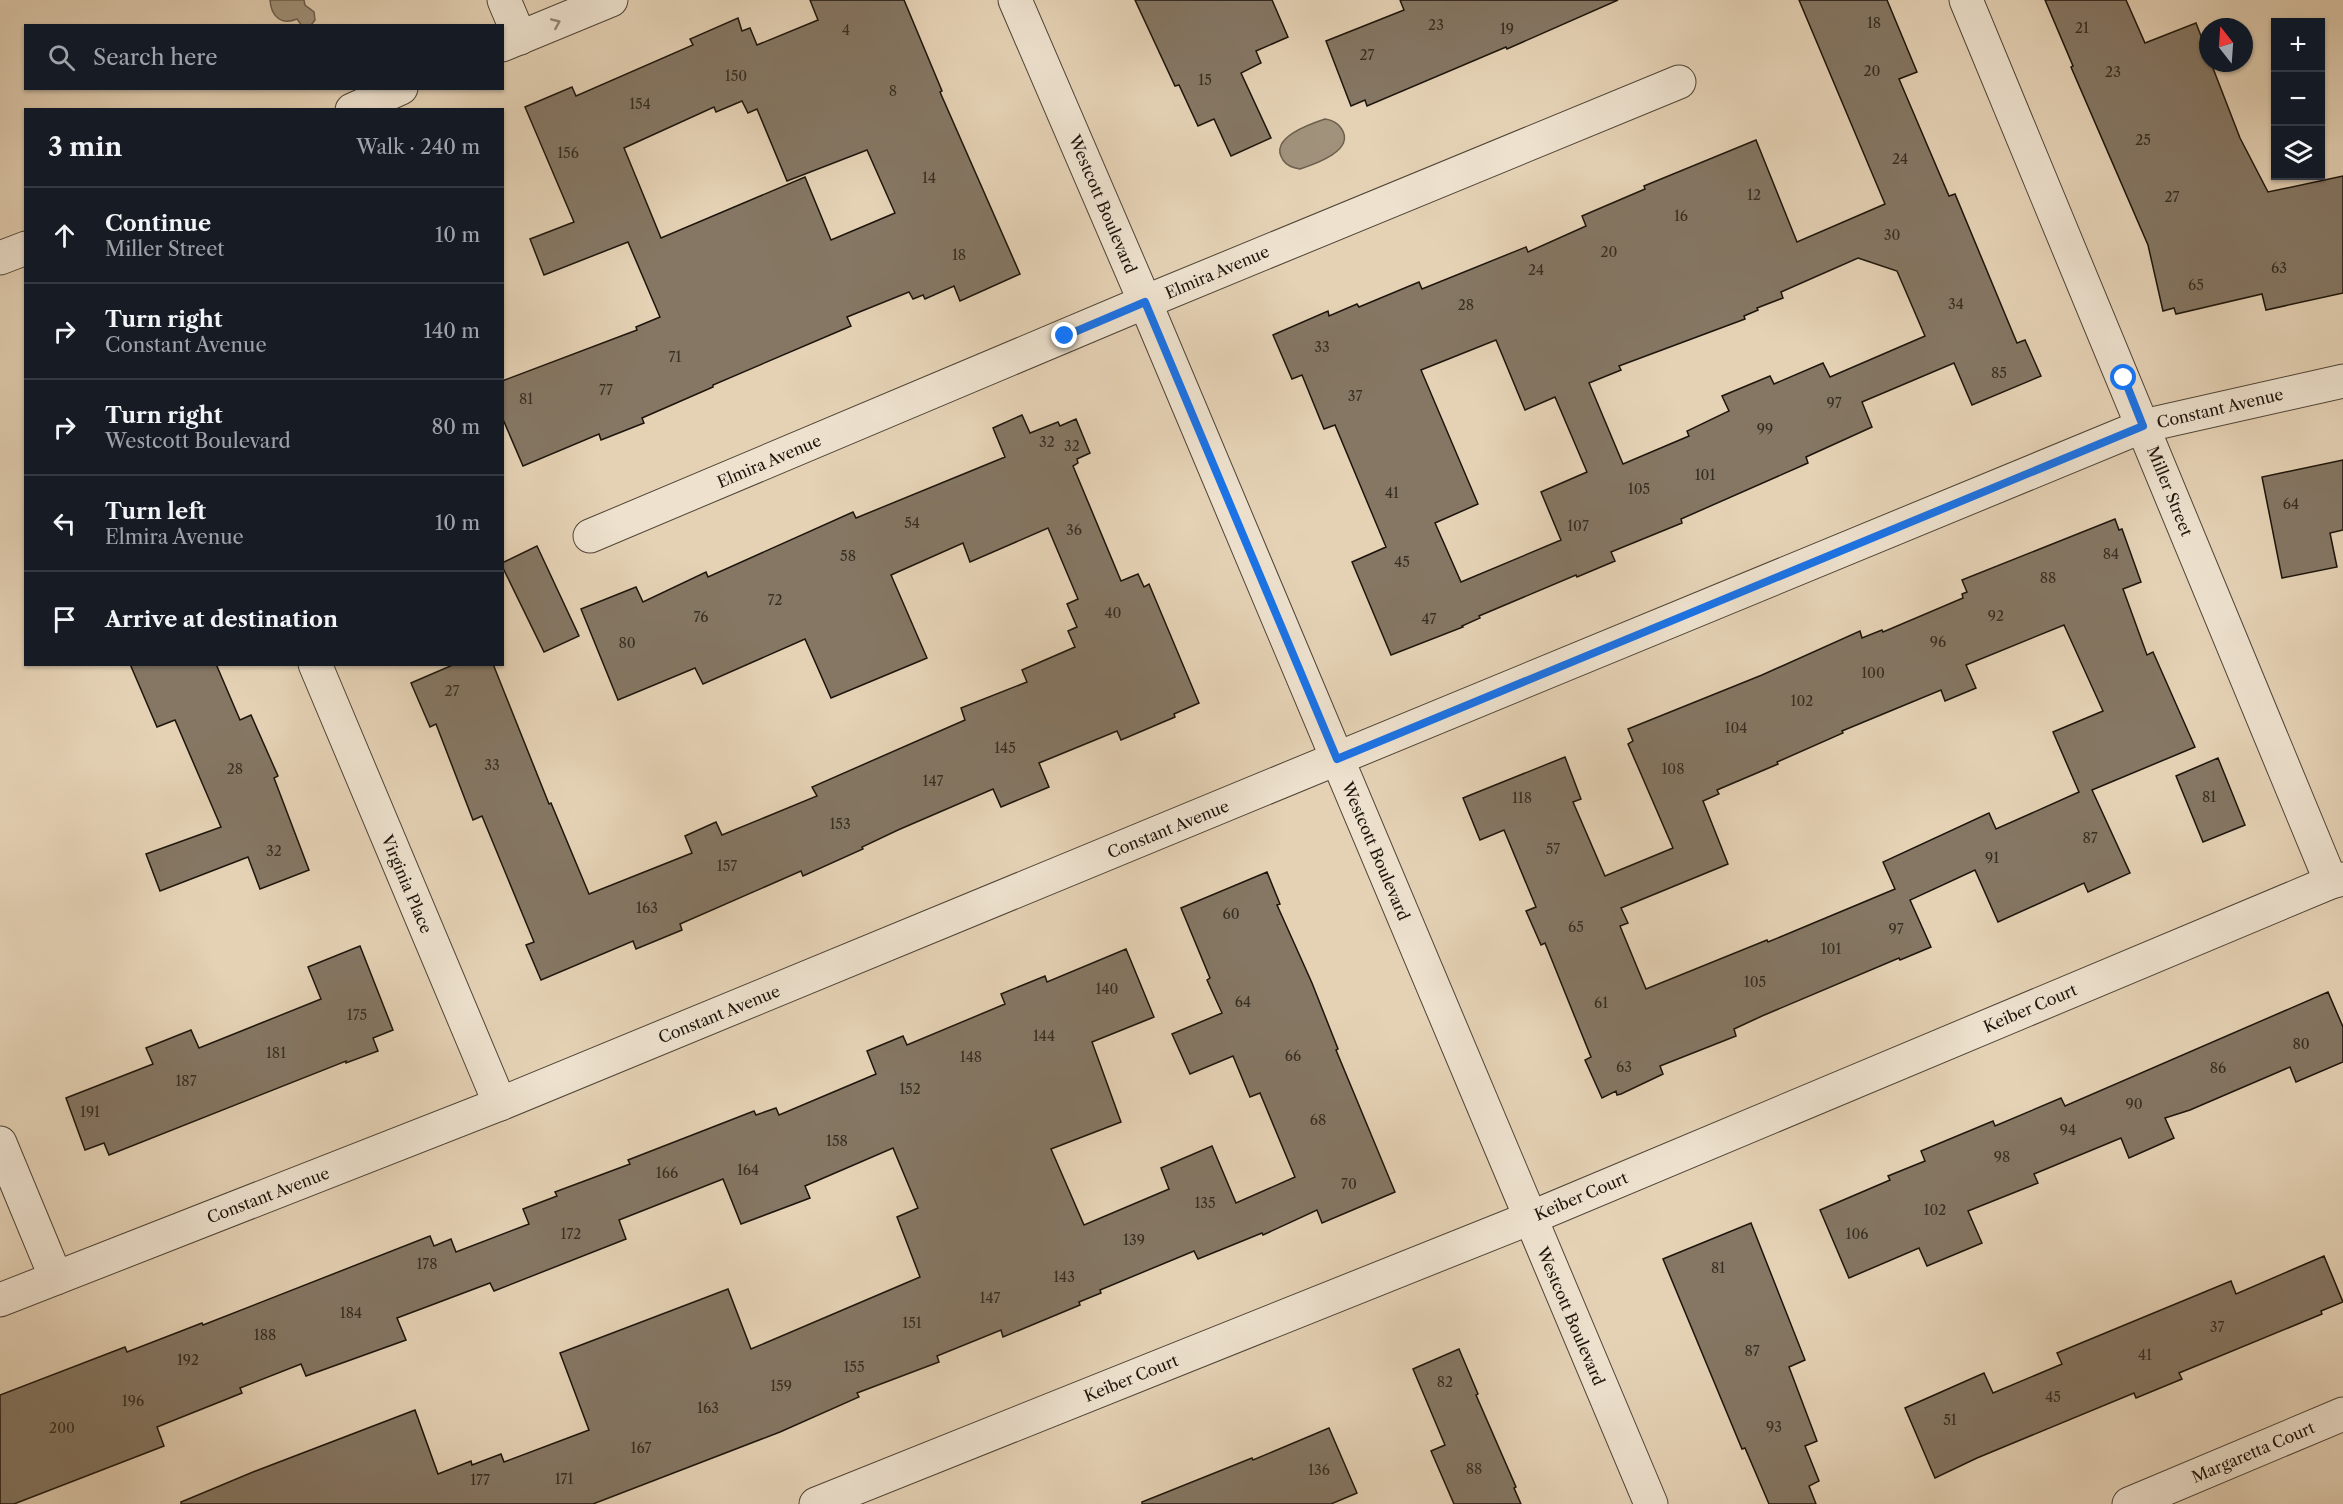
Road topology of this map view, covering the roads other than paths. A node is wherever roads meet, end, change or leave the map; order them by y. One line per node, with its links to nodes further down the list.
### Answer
1 (504, 0): 5 (street)
2 (611, 0): 5 (street, one-way to 2)
3 (1015, 0): 11 (street, Westcott Boulevard)
4 (1966, 0): 13 (street, Miller Street)
5 (511, 42)
6 (1679, 82): 11 (street, Elmira Avenue)
7 (397, 90): 8 (street)
8 (356, 108)
9 (24, 249): 10 (street)
10 (0, 258)
11 (1145, 302): 14 (street, Elmira Avenue); 16 (street, Westcott Boulevard)
12 (2343, 381): 13 (street, Constant Avenue)
13 (2143, 426): 16 (street, Constant Avenue); 17 (street, Miller Street)
14 (590, 536)
15 (316, 666): 18 (street, Virginia Place)
16 (1337, 759): 18 (street, Constant Avenue); 20 (street, Westcott Boulevard)
17 (2337, 881): 20 (street, Keiber Court)
18 (500, 1104): 21 (street, Constant Avenue)
19 (0, 1143): 21 (street)
20 (1530, 1218): 24 (street, Keiber Court); 25 (street, Westcott Boulevard)
21 (56, 1278): 22 (street, Constant Avenue)
22 (0, 1300)
23 (2343, 1414): 26 (street, Margaretta Court)
24 (816, 1504)
25 (1651, 1504)
26 (2129, 1504)

